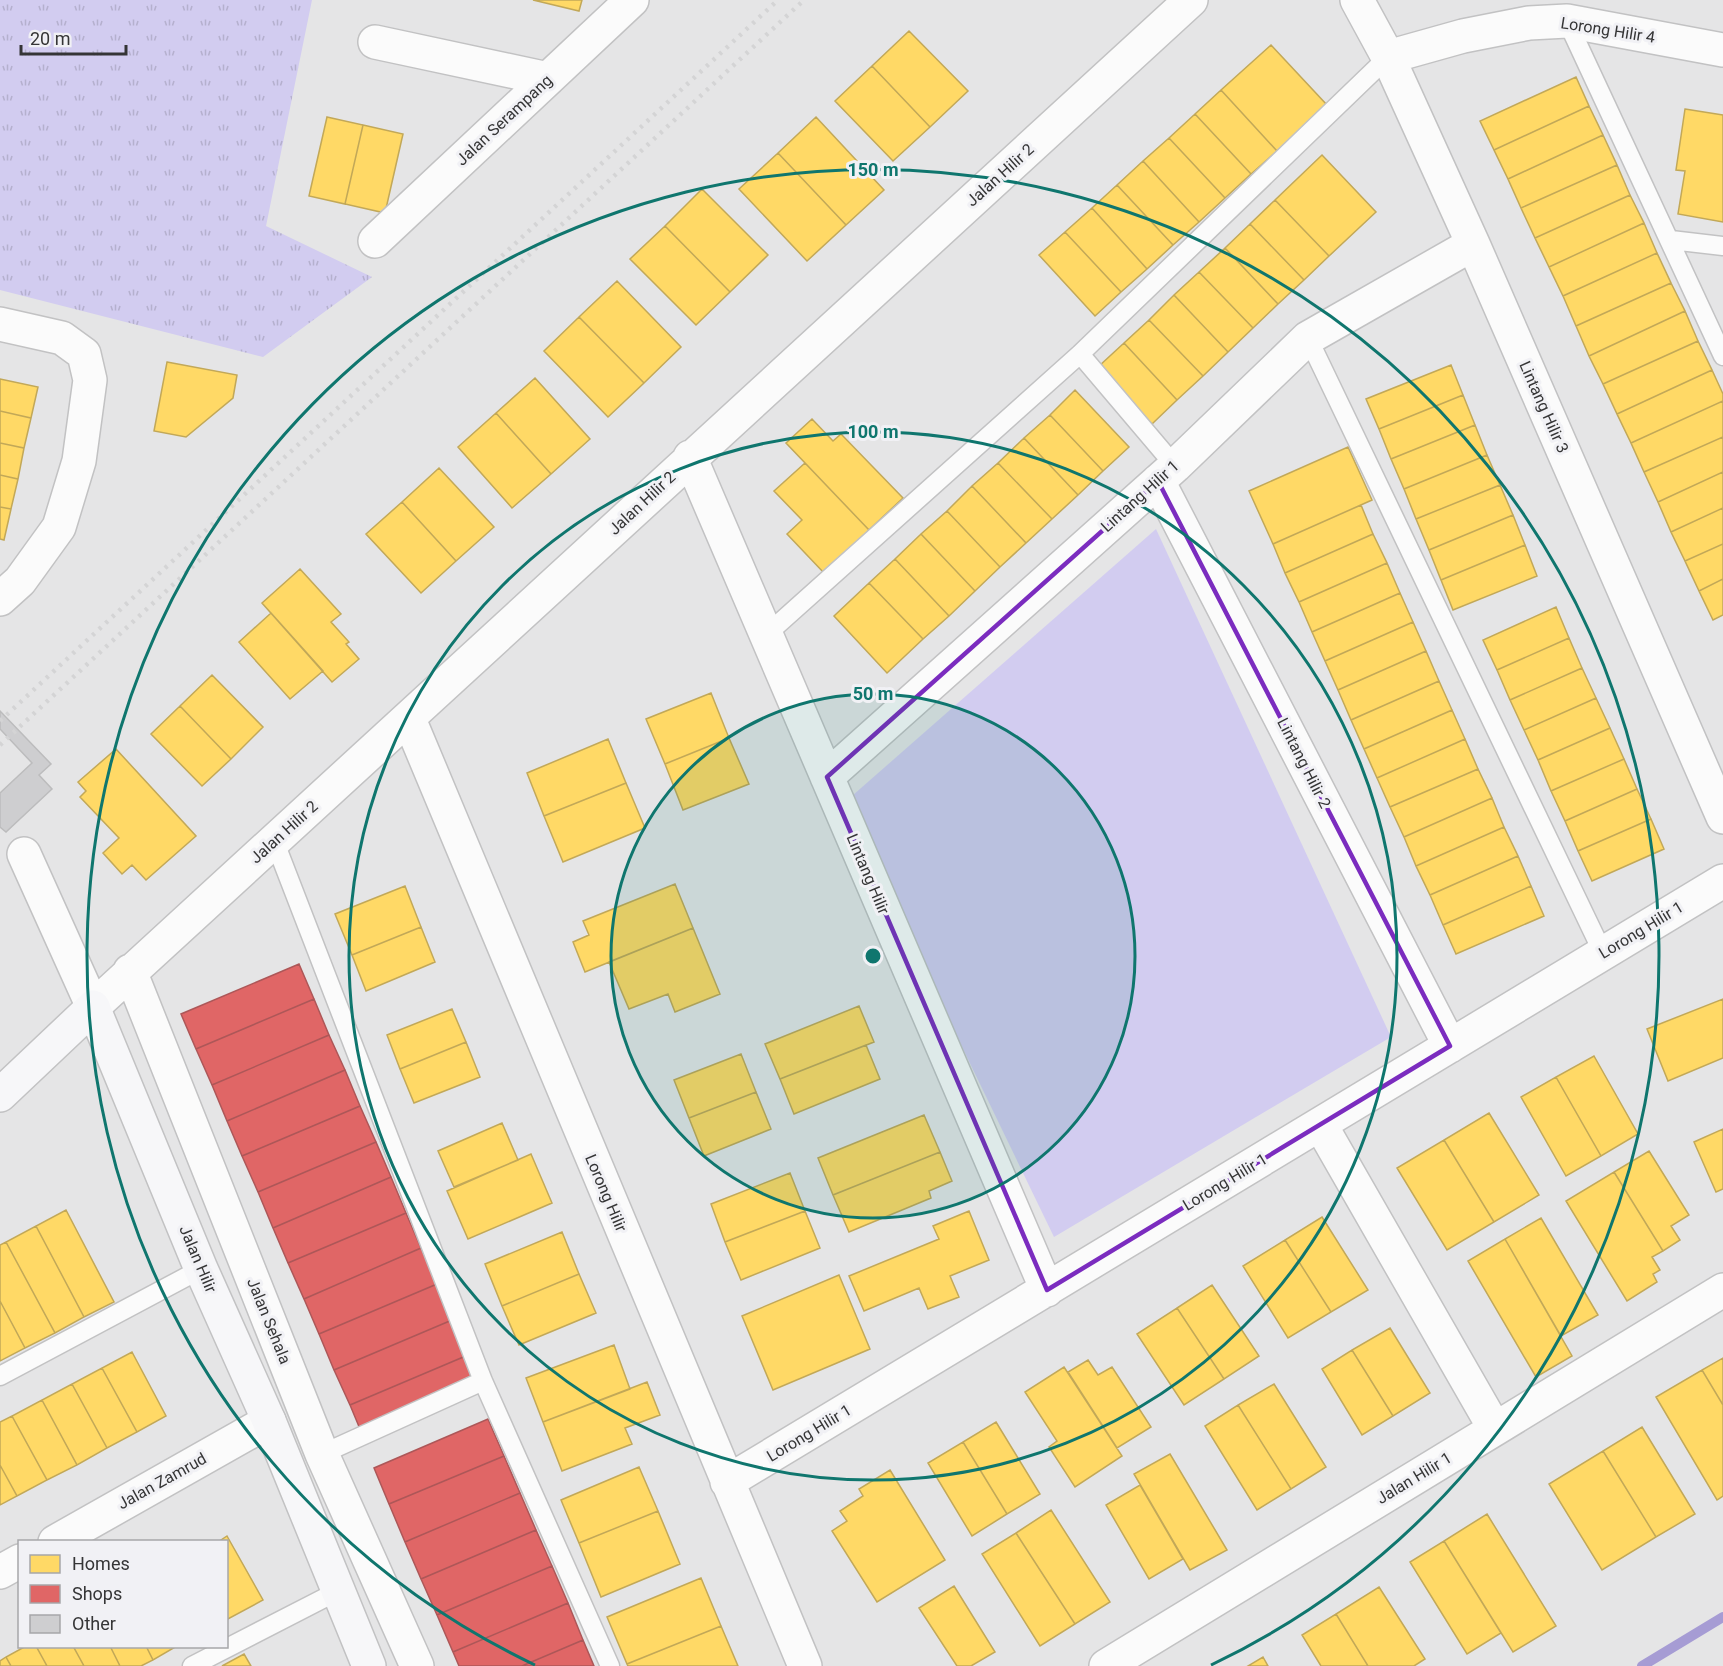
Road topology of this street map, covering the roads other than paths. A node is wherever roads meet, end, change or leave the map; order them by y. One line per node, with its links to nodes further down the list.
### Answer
1 (632, 0): 8 (street, Jalan Serampang)
2 (1191, 0): 17 (street, Jalan Hilir 2)
3 (1357, 0): 7 (street, Lintang Hilir 3)
4 (1567, 21): 6 (street, Lorong Hilir 4); 7 (street, Lorong Hilir 4); 9 (lane)
5 (375, 42): 8 (street)
6 (1723, 50)
7 (1388, 57): 11 (street, Lintang Hilir 3); 15 (lane)
8 (548, 79): 10 (street, Jalan Serampang)
9 (1671, 240): 12 (lane); 16 (lane)
10 (375, 241)
11 (1473, 244): 14 (street, Lintang Hilir 1); 23 (street, Lintang Hilir 3)
12 (1723, 246)
13 (0, 324): 19 (street)
14 (1308, 338): 18 (street, Lintang Hilir 1); 27 (lane)
15 (1080, 354): 18 (lane); 20 (lane)
16 (1723, 356)
17 (690, 458): 20 (street, Lintang Hilir); 21 (street, Jalan Hilir 2)
18 (1166, 473): 22 (street, Lintang Hilir 1); 30 (street, Lintang Hilir 2)
19 (0, 599)
20 (766, 635): 22 (street, Lintang Hilir)
21 (409, 719): 24 (street, Jalan Hilir 2); 41 (street, Lorong Hilir)
22 (827, 777): 34 (street, Lintang Hilir)
23 (1723, 817)
24 (274, 840): 28 (street, Jalan Hilir 2); 37 (lane)
25 (24, 854): 29 (street, Jalan Hilir)
26 (1723, 881): 27 (street, Lorong Hilir 1)
27 (1603, 953): 30 (street, Lorong Hilir 1)
28 (130, 971): 29 (street, Jalan Hilir 2); 40 (street, Jalan Sehala)
29 (93, 1007): 31 (street); 33 (street, Jalan Hilir)
30 (1450, 1046): 32 (street, Lorong Hilir 1)
31 (0, 1095)
32 (1320, 1124): 34 (street, Lorong Hilir 1); 39 (street)
33 (201, 1269): 36 (lane); 38 (street, Jalan Hilir)
34 (1047, 1290): 41 (street, Lorong Hilir 1)
35 (1723, 1290): 39 (street, Jalan Hilir 1)
36 (0, 1376)
37 (483, 1381): 40 (lane); 51 (lane)
38 (269, 1421): 42 (street, Jalan Zamrud); 45 (street, Jalan Hilir)
39 (1495, 1429): 53 (street, Jalan Hilir 1)
40 (322, 1454): 50 (street, Jalan Sehala)
41 (727, 1482): 52 (street, Lorong Hilir)
42 (59, 1540)
43 (18, 1562): 44 (street)
44 (0, 1572)
45 (338, 1591): 47 (lane); 49 (street, Jalan Hilir)
46 (227, 1648): 48 (lane)
47 (228, 1648)
48 (192, 1666)
49 (369, 1666)
50 (417, 1666)
51 (610, 1666)
52 (805, 1666)
53 (1106, 1666)

